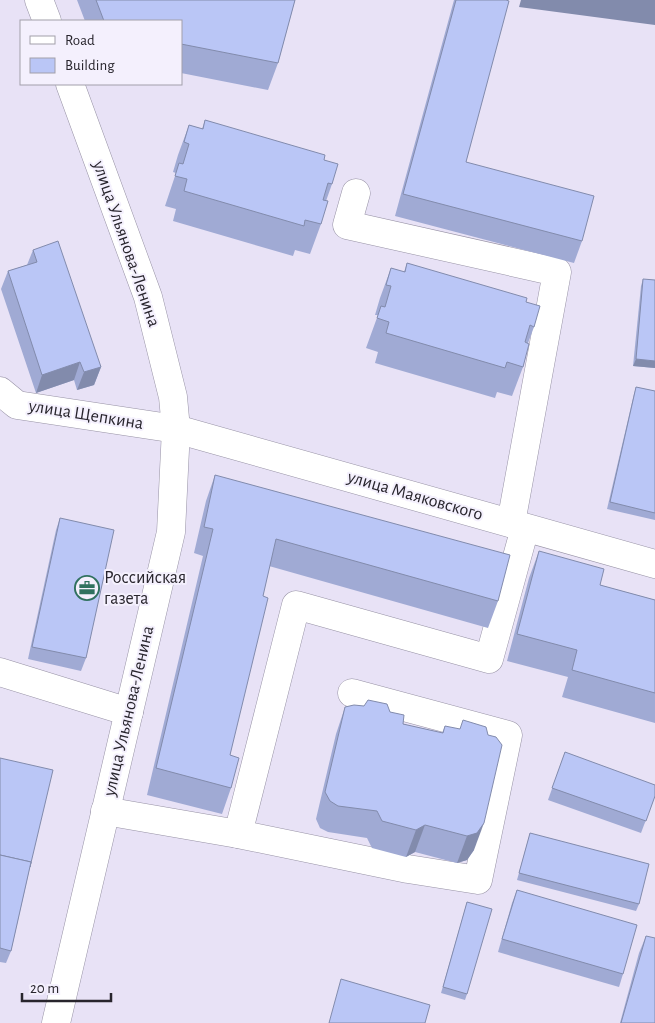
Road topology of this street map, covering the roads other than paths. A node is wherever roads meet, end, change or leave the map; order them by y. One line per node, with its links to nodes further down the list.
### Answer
1 (39, 0): 2 (street)
2 (47, 20)
3 (70, 85): 6 (street, улица Ульянова-Ленина)
4 (356, 193): 7 (street)
5 (2, 394): 6 (street, улица Щепкина)
6 (176, 429): 7 (street, улица Маяковского); 11 (street, улица Ульянова-Ленина)
7 (518, 525): 8 (street, улица Маяковского); 13 (street)
8 (655, 564)
9 (0, 672): 11 (street)
10 (352, 693): 13 (street)
11 (129, 712): 12 (street, улица Ульянова-Ленина)
12 (106, 810): 13 (street); 14 (street, улица Ульянова-Ленина)
13 (238, 834)
14 (56, 1023)

